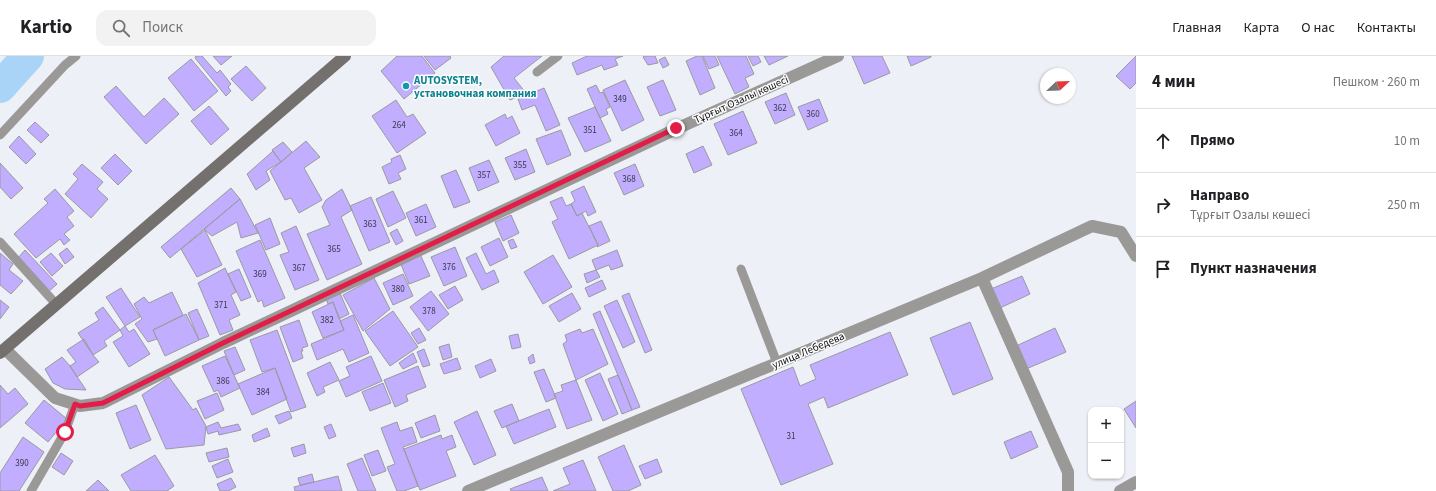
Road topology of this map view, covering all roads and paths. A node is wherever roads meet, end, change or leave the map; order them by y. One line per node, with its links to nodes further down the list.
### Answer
1 (76, 56): 6 (lane)
2 (345, 56): 11 (street)
3 (558, 56): 5 (lane)
4 (838, 56): 14 (street, Тұрғыт Озалы көшесі)
5 (537, 72)
6 (0, 135)
7 (0, 242): 11 (lane)
8 (1136, 256): 10 (street, улица Лебедева)
9 (741, 269): 13 (lane)
10 (982, 278): 13 (street, улица Лебедева); 18 (street)
11 (56, 304): 12 (street)
12 (2, 351): 14 (street, Тұрғыт Озалы көшесі)
13 (777, 363): 17 (street, улица Лебедева)
14 (75, 404): 16 (lane)
15 (1136, 482): 19 (street)
16 (31, 491)
17 (468, 491)
18 (1068, 491)
19 (1120, 491)

